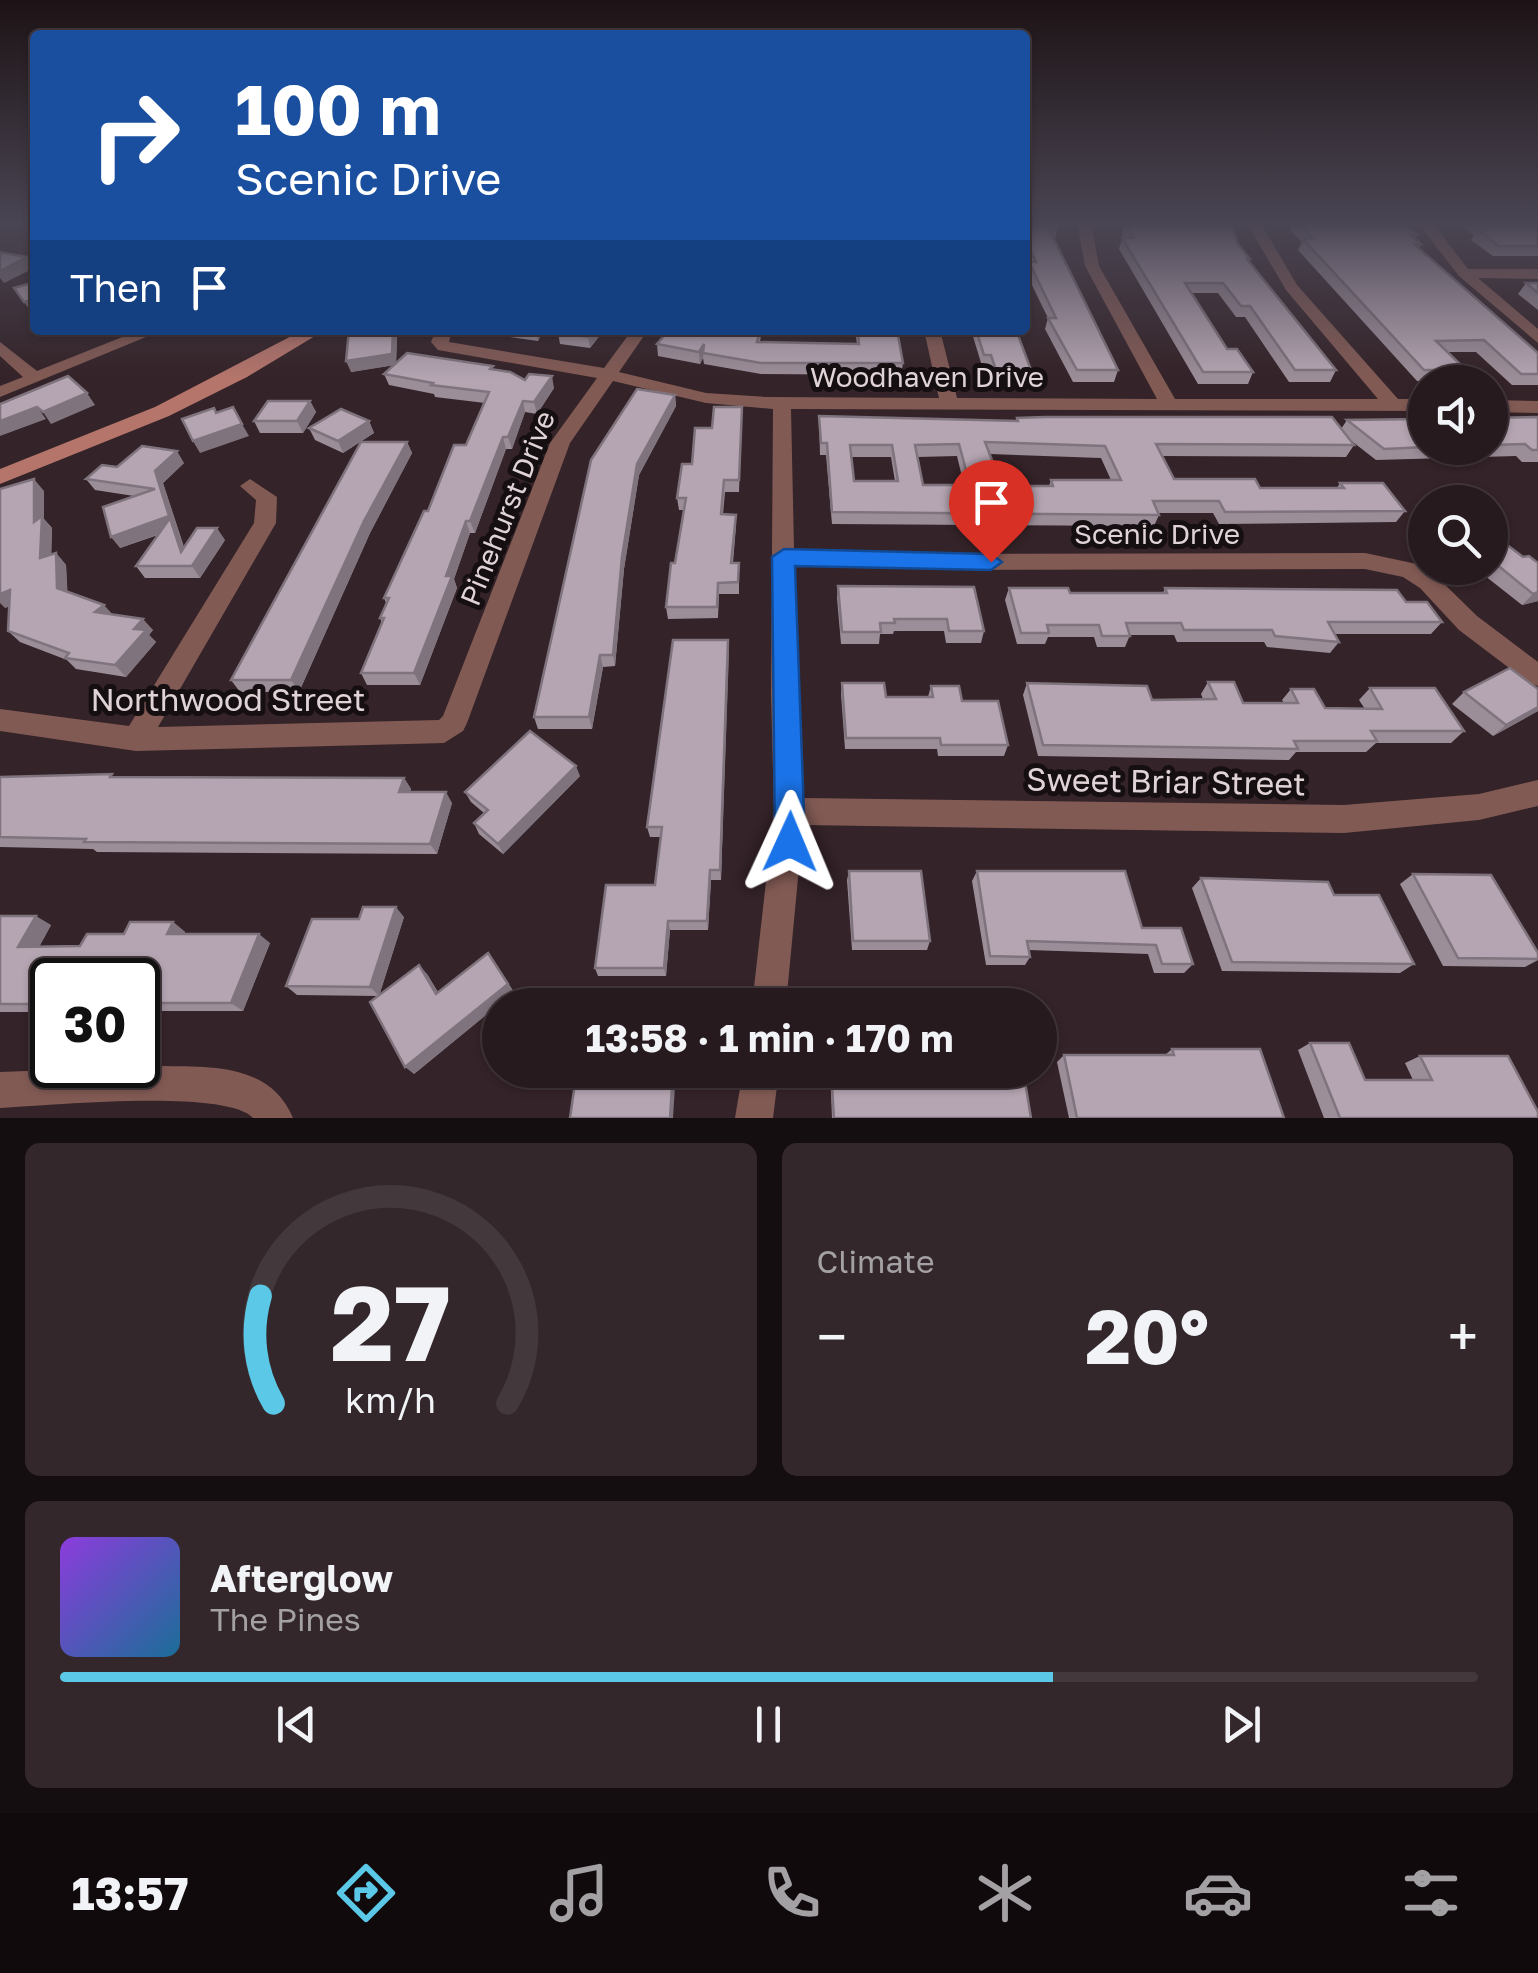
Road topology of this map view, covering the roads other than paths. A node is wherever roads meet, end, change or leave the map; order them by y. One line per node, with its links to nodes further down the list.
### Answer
1 (1097, 274): 16 (street)
2 (1284, 274): 18 (street)
3 (1465, 274): 10 (street)
4 (142, 335): 13 (street)
5 (284, 335): 22 (street)
6 (308, 335): 23 (street)
7 (441, 335): 12 (street, Woodhaven Drive)
8 (636, 335): 12 (street, Pinehurst Drive)
9 (933, 335): 15 (street)
10 (1538, 338)
11 (0, 348): 13 (street)
12 (607, 374): 17 (street, Woodhaven Drive); 28 (street, Pinehurst Drive)
13 (36, 378): 14 (street)
14 (0, 392)
15 (949, 402): 16 (street, Woodhaven Drive); 17 (street, Woodhaven Drive)
16 (1168, 402): 18 (street, Woodhaven Drive)
17 (782, 403): 25 (street)
18 (1392, 404): 19 (street, Woodhaven Drive)
19 (1408, 404)
20 (1508, 406): 21 (street)
21 (1538, 407)
22 (0, 461)
23 (0, 477)
24 (250, 486): 29 (street)
25 (784, 557): 26 (street, Scenic Drive); 31 (street)
26 (1538, 676)
27 (0, 720): 29 (street, Northwood Street)
28 (454, 723): 29 (street, Northwood Street)
29 (136, 739)
30 (1538, 793): 31 (street, Sweet Briar Street)
31 (790, 811): 32 (street)
32 (771, 988)
33 (758, 1088): 36 (street)
34 (0, 1090): 35 (street)
35 (274, 1118)
36 (754, 1118)

